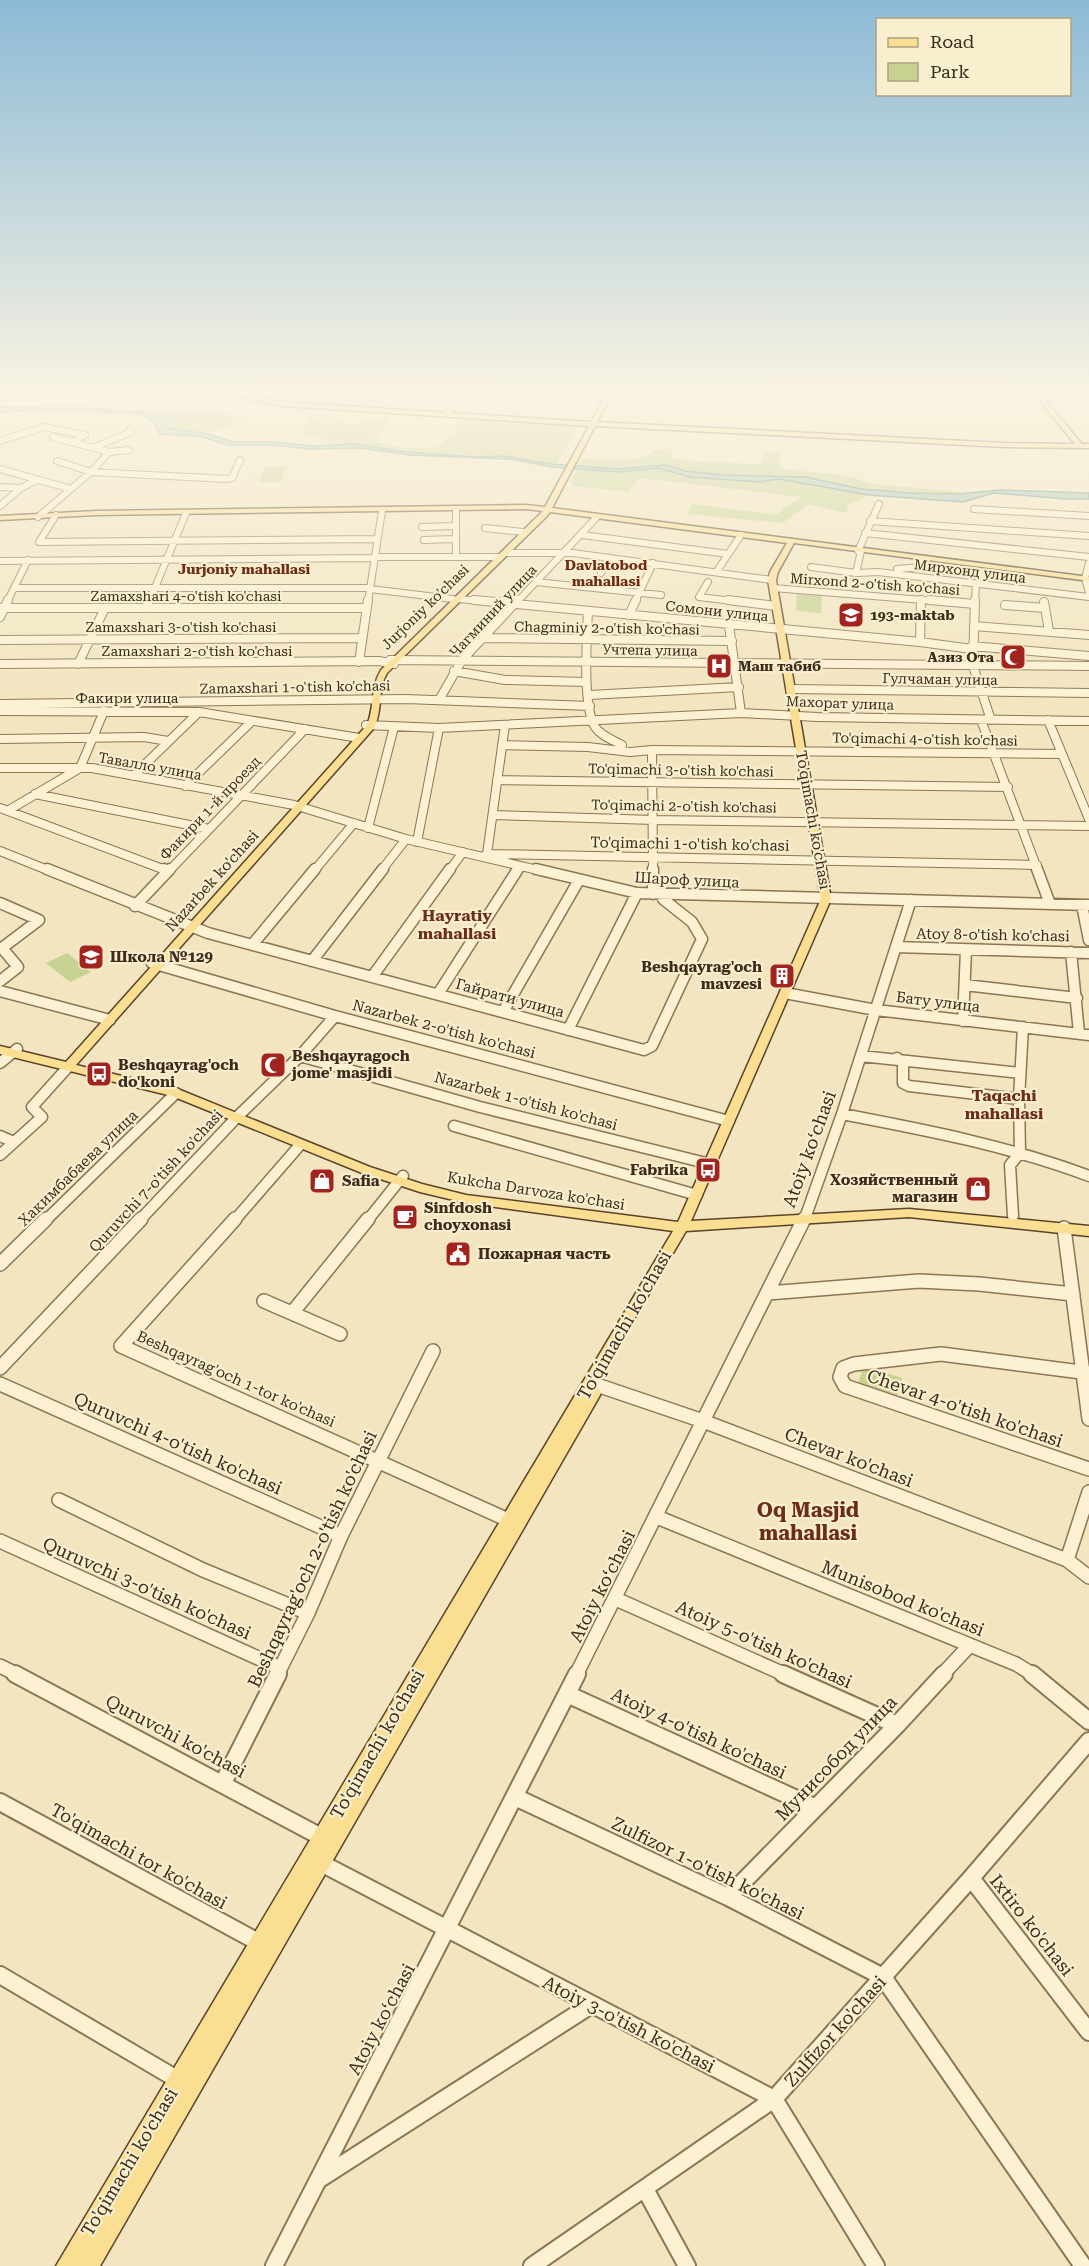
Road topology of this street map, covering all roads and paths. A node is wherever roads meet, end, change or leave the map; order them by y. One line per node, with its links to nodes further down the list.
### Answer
1 (58, 500): 12 (street)
2 (550, 500): 4 (main road, Jurjoniy ko'chasi)
3 (879, 504): 15 (street)
4 (545, 509): 6 (main road); 6 (main road); 9 (main road); 9 (main road); 19 (main road, Jurjoniy ko'chasi); 30 (main road, Jurjoniy ko'chasi)
5 (974, 509): 11 (street)
6 (456, 510): 7 (main road); 16 (street)
7 (382, 511): 8 (main road); 24 (street)
8 (186, 513): 10 (main road); 26 (street)
9 (560, 513): 13 (main road)
10 (56, 515): 12 (main road); 26 (street)
11 (1089, 516)
12 (38, 517): 14 (main road)
13 (597, 517): 21 (street, Чагминий улица); 22 (main road)
14 (0, 518)
15 (870, 520): 20 (street); 23 (street)
16 (455, 526): 17 (street); 25 (street)
17 (422, 527)
18 (485, 528): 19 (street)
19 (523, 532): 34 (main road, Jurjoniy ko'chasi)
20 (865, 532): 29 (street); 36 (street)
21 (582, 535): 31 (street, Чагминий улица); 32 (street)
22 (741, 535): 28 (main road); 32 (street)
23 (1089, 536)
24 (377, 539): 26 (street); 35 (street)
25 (455, 539): 27 (street); 33 (street)
26 (174, 540): 38 (street)
27 (424, 540)
28 (791, 542): 29 (main road); 54 (main road)
29 (860, 551): 39 (main road); 48 (street)
30 (508, 553): 31 (street, Mirxond 2-o'tish ko'chasi); 64 (main road, Jurjoniy ko'chasi)
31 (565, 554): 37 (street, Mirxond 2-o'tish ko'chasi); 51 (street, Чагминий улица)
32 (728, 554): 45 (street)
33 (456, 556): 34 (street); 35 (street)
34 (498, 556): 64 (main road, Jurjoniy ko'chasi)
35 (374, 557): 38 (street); 57 (street)
36 (1089, 557)
37 (610, 558): 43 (street, Mirxond 2-o'tish ko'chasi); 47 (street)
38 (167, 559): 40 (street); 55 (street)
39 (924, 559): 46 (street); 50 (main road)
40 (28, 560): 41 (street); 56 (street)
41 (0, 561)
42 (1089, 562): 50 (street)
43 (653, 563): 45 (street, Mirxond 2-o'tish ko'chasi); 59 (street)
44 (811, 567): 48 (street, Мирхонд улица)
45 (717, 571): 54 (street, Mirxond 2-o'tish ko'chasi)
46 (878, 572): 49 (street, Мирхонд улица); 53 (street, Мирхонд улица)
47 (601, 573)
48 (856, 573): 49 (street, Мирхонд улица)
49 (866, 573): 61 (street)
50 (1087, 579): 60 (street)
51 (536, 582): 59 (street); 66 (street, Чагминий улица)
52 (708, 582): 69 (street)
53 (976, 583): 58 (street, Мирхонд улица); 67 (street)
54 (773, 584): 61 (street, Mirxond 2-o'tish ko'chasi); 69 (main road, To'qimachi ko'chasi)
55 (155, 587): 56 (street, Сомони улица); 57 (street, Сомони улица); 71 (street)
56 (15, 588): 74 (street)
57 (370, 589): 64 (street, Сомони улица); 72 (street)
58 (1042, 592): 63 (street, Мирхонд улица); 73 (street)
59 (638, 593): 62 (street); 76 (street)
60 (1089, 593)
61 (863, 594): 65 (street, Mirxond 2-o'tish ko'chasi)
62 (661, 595)
63 (1089, 597)
64 (456, 599): 66 (street, Сомони улица); 93 (main road, Jurjoniy ko'chasi)
65 (921, 599): 67 (street, Mirxond 2-o'tish ko'chasi); 89 (street)
66 (514, 604): 75 (street, Сомони улица); 84 (street, Чагминий улица)
67 (975, 604): 79 (street)
68 (1005, 605): 73 (street)
69 (776, 606): 80 (main road, To'qimachi ko'chasi)
70 (105, 608): 71 (street, Zamaxshari 4-o'tish ko'chasi); 74 (street, Zamaxshari 4-o'tish ko'chasi); 86 (street)
71 (146, 608): 72 (street, Zamaxshari 4-o'tish ko'chasi)
72 (367, 608): 83 (street)
73 (1045, 608): 81 (street)
74 (2, 609): 77 (street)
75 (588, 611): 76 (street, Сомони улица); 87 (street)
76 (629, 615): 78 (street, Сомони улица)
77 (0, 617)
78 (729, 625): 80 (street, Сомони улица); 88 (street)
79 (974, 626): 81 (street); 90 (street)
80 (780, 629): 89 (street, Сомони улица); 97 (main road, To'qimachi ko'chasi)
81 (1049, 631): 82 (street)
82 (1089, 635)
83 (362, 638): 86 (street, Zamaxshari 3-o'tish ko'chasi); 95 (street)
84 (482, 638): 87 (street, Chagminiy 2-o'tish ko'chasi); 92 (street, Чагминий улица)
85 (0, 640): 86 (street, Zamaxshari 3-o'tish ko'chasi)
86 (90, 640): 99 (street)
87 (587, 640): 88 (street, Chagminiy 2-o'tish ko'chasi); 94 (street)
88 (732, 641): 96 (street)
89 (920, 642): 90 (street, Сомони улица)
90 (972, 647): 91 (street, Сомони улица); 100 (street)
91 (1089, 656)
92 (462, 660): 93 (street, Учтепа улица); 94 (street, Учтепа улица); 102 (street, Чагминий улица)
93 (392, 661): 95 (street, Zamaxshari 2-o'tish ko'chasi); 110 (main road, Jurjoniy ko'chasi)
94 (588, 661): 96 (street, Учтепа улица); 103 (street)
95 (359, 662): 99 (street, Zamaxshari 2-o'tish ko'chasi)
96 (735, 663): 97 (street, Учтепа улица); 104 (street)
97 (786, 663): 100 (street, Учтепа улица); 105 (main road, To'qimachi ko'chasi)
98 (0, 664): 99 (street, Zamaxshari 2-o'tish ko'chasi)
99 (78, 664)
100 (973, 666): 101 (street, Учтепа улица); 106 (street)
101 (1089, 666)
102 (454, 671): 103 (street); 109 (street, Чагминий улица)
103 (586, 682): 108 (street)
104 (739, 687): 108 (street); 116 (street)
105 (790, 689): 106 (street, Гулчаман улица); 117 (main road, To'qimachi ko'chasi)
106 (981, 692): 107 (street, Гулчаман улица); 120 (street)
107 (1089, 693)
108 (588, 694): 112 (street)
109 (439, 700): 110 (street, Zamaxshari 1-o'tish ko'chasi); 112 (street, Zamaxshari 1-o'tish ko'chasi)
110 (373, 701): 111 (street, Zamaxshari 1-o'tish ko'chasi); 124 (main road)
111 (0, 704)
112 (590, 706): 118 (street)
113 (0, 711): 114 (street, Факири улица)
114 (104, 711): 115 (street, Факири улица); 129 (street)
115 (199, 712): 122 (street, Факири улица); 132 (street)
116 (741, 713): 117 (street, Махорат улица); 118 (street, Махорат улица)
117 (796, 716): 119 (street, Махорат улица); 136 (main road, To'qimachi ko'chasi)
118 (591, 719): 125 (street, Махорат улица); 134 (street)
119 (981, 720): 120 (street, Махорат улица); 137 (street)
120 (991, 720): 121 (street, Махорат улица)
121 (1048, 720): 123 (street, Махорат улица); 138 (street)
122 (252, 721): 128 (street, Факири улица); 144 (street)
123 (1089, 721)
124 (368, 725): 126 (street, Махорат улица); 130 (main road, Nazarbek ko'chasi)
125 (505, 725): 127 (street, Махорат улица); 133 (street)
126 (394, 727): 127 (street, Махорат улица); 158 (street)
127 (439, 728): 161 (street)
128 (305, 729): 130 (street, Факири улица); 148 (street, Факири 1-й проезд)
129 (93, 738): 131 (street); 132 (street); 140 (street)
130 (357, 738): 149 (main road, Nazarbek ko'chasi)
131 (0, 739)
132 (168, 741): 141 (street)
133 (502, 745): 135 (street, To'qimachi 4-o'tish ko'chasi); 142 (street)
134 (622, 745)
135 (652, 750): 136 (street, To'qimachi 4-o'tish ko'chasi); 143 (street)
136 (801, 751): 137 (street, To'qimachi 4-o'tish ko'chasi); 145 (main road, To'qimachi ko'chasi)
137 (995, 754): 138 (street, To'qimachi 4-o'tish ko'chasi); 146 (street)
138 (1061, 754): 152 (street)
139 (0, 768): 140 (street, Тавалло улица)
140 (80, 768): 141 (street, Тавалло улица); 147 (street)
141 (133, 776): 144 (street, Тавалло улица)
142 (497, 780): 143 (street, To'qimachi 3-o'tish ko'chasi); 151 (street)
143 (652, 783): 145 (street, To'qimachi 3-o'tish ko'chasi); 153 (street)
144 (185, 786): 148 (street, Тавалло улица)
145 (807, 786): 146 (street, To'qimachi 3-o'tish ko'chasi); 154 (main road, To'qimachi ko'chasi)
146 (1008, 787): 156 (street)
147 (35, 794): 150 (street); 159 (street)
148 (241, 796): 149 (street, Тавалло улица); 159 (street, Факири 1-й проезд)
149 (296, 806): 155 (street, Шароф улица); 179 (main road, Nazarbek ko'chasi)
150 (4, 809): 169 (street)
151 (494, 815): 153 (street, To'qimachi 2-o'tish ko'chasi); 164 (street)
152 (1089, 819)
153 (654, 820): 154 (street, To'qimachi 2-o'tish ko'chasi); 165 (street)
154 (813, 821): 156 (street, To'qimachi 2-o'tish ko'chasi); 166 (main road, To'qimachi ko'chasi)
155 (354, 823): 158 (street, Шароф улица); 181 (street)
156 (1022, 825): 157 (street, To'qimachi 2-o'tish ko'chasi); 167 (street)
157 (1089, 826)
158 (368, 828): 160 (street, Шароф улица)
159 (209, 829): 169 (street, Факири 1-й проезд)
160 (406, 839): 161 (street, Шароф улица); 186 (street)
161 (417, 842): 163 (street, Шароф улица)
162 (0, 851): 178 (street, Гайрати улица)
163 (463, 852): 164 (street, Шароф улица); 188 (street)
164 (485, 855): 165 (street, To'qimachi 1-o'tish ko'chasi); 168 (street, Шароф улица)
165 (652, 856): 166 (street, To'qimachi 1-o'tish ko'chasi); 172 (street)
166 (820, 861): 167 (street, To'qimachi 1-o'tish ko'chasi); 173 (main road, To'qimachi ko'chasi)
167 (1037, 865): 176 (street)
168 (520, 866): 170 (street, Шароф улица); 193 (street)
169 (168, 871): 178 (street, Факири 1-й проезд)
170 (579, 880): 171 (street, Шароф улица); 196 (street)
171 (637, 893): 172 (street, Шароф улица); 201 (street)
172 (658, 894): 173 (street, Шароф улица); 201 (street, Гайрати улица)
173 (826, 899): 174 (street, Шароф улица); 192 (main road, To'qimachi ko'chasi)
174 (911, 900): 176 (street, Шароф улица); 182 (street, Atoiy koʻchasi)
175 (0, 903): 189 (street)
176 (1050, 904): 177 (street, Шароф улица)
177 (1085, 905): 180 (street)
178 (135, 906): 179 (street, Гайрати улица)
179 (188, 926): 181 (street, Гайрати улица); 187 (main road, Nazarbek ko'chasi)
180 (1089, 940)
181 (252, 945): 186 (street, Гайрати улица)
182 (896, 947): 183 (street, Atoy 8-o'tish ko'chasi); 195 (street, Atoiy koʻchasi)
183 (966, 950): 184 (street, Atoy 8-o'tish ko'chasi); 190 (street)
184 (1071, 952): 185 (street, Atoy 8-o'tish ko'chasi); 194 (street)
185 (1089, 953)
186 (312, 961): 188 (street, Гайрати улица)
187 (155, 964): 197 (street, Nazarbek 2-o'tish ko'chasi); 198 (main road, Nazarbek ko'chasi)
188 (372, 977): 193 (street, Гайрати улица)
189 (0, 981)
190 (965, 985): 194 (street); 199 (street)
191 (0, 991): 198 (street)
192 (785, 993): 195 (street, Бату улица); 215 (main road, To'qimachi ko'chasi)
193 (438, 994): 196 (street, Гайрати улица)
194 (1077, 998): 202 (street)
195 (876, 1010): 199 (street, Бату улица); 206 (street, Atoiy koʻchasi)
196 (503, 1012): 201 (street, Гайрати улица)
197 (334, 1016): 205 (street, Quruvchi 7-o'tish ko'chasi); 215 (street, Nazarbek 2-o'tish ko'chasi)
198 (106, 1019): 209 (main road, Nazarbek ko'chasi)
199 (963, 1021): 200 (street, Бату улица)
200 (1023, 1027): 202 (street, Бату улица); 210 (street)
201 (568, 1030)
202 (1084, 1034)
203 (0, 1045): 204 (main road, Kukcha Darvoza ko'chasi)
204 (10, 1051): 208 (street); 209 (main road, Kukcha Darvoza ko'chasi)
205 (300, 1056): 214 (street, Quruvchi 7-o'tish ko'chasi); 222 (street, Nazarbek 1-o'tish ko'chasi)
206 (861, 1056): 207 (street); 213 (street, Atoiy koʻchasi)
207 (897, 1058): 210 (street); 212 (street)
208 (0, 1063)
209 (69, 1064): 211 (main road, Kukcha Darvoza ko'chasi); 214 (main road, Kukcha Darvoza ko'chasi); 218 (street)
210 (1020, 1073): 212 (street)
211 (176, 1093): 214 (main road, Kukcha Darvoza ko'chasi); 232 (street, Хакимбабаева улица)
212 (1019, 1099): 220 (street)
213 (842, 1114): 220 (street); 226 (street, Atoiy koʻchasi)
214 (240, 1115): 219 (main road, Kukcha Darvoza ko'chasi); 224 (main road, Kukcha Darvoza ko'chasi); 239 (street, Quruvchi 7-o'tish ko'chasi)
215 (729, 1121): 222 (main road, To'qimachi ko'chasi)
216 (454, 1125): 225 (street)
217 (0, 1136): 218 (street)
218 (14, 1142): 221 (street)
219 (300, 1145): 224 (main road, Kukcha Darvoza ko'chasi); 245 (street, Beshqayrag'och 1-tor ko'chasi)
220 (1020, 1153): 223 (street); 227 (street)
221 (0, 1155)
222 (710, 1164): 225 (main road, To'qimachi ko'chasi)
223 (1089, 1176)
224 (401, 1179): 229 (main road, Kukcha Darvoza ko'chasi); 236 (street)
225 (697, 1195): 229 (main road, To'qimachi ko'chasi)
226 (805, 1216): 227 (main road, Kukcha Darvoza ko'chasi); 229 (main road, Kukcha Darvoza ko'chasi); 230 (main road, Kukcha Darvoza ko'chasi); 233 (street, Atoiy koʻchasi)
227 (1013, 1216): 228 (main road, Kukcha Darvoza ko'chasi)
228 (1089, 1224)
229 (686, 1225): 242 (main road, To'qimachi ko'chasi)
230 (1064, 1228): 231 (main road, Kukcha Darvoza ko'chasi); 234 (street)
231 (1089, 1231)
232 (0, 1264)
233 (768, 1293): 234 (street); 244 (street, Atoiy koʻchasi)
234 (1073, 1294): 240 (street)
235 (264, 1301): 236 (street)
236 (292, 1313): 237 (street)
237 (340, 1334)
238 (433, 1351): 245 (street, Beshqayrag'och 2-o'tish ko'chasi)
239 (0, 1368)
240 (1086, 1372): 243 (street); 246 (street, Chevar 4-o'tish ko'chasi)
241 (0, 1384): 251 (street, Quruvchi 4-o'tish ko'chasi)
242 (595, 1384): 244 (street, Chevar ko'chasi); 250 (main road, To'qimachi ko'chasi)
243 (1089, 1419)
244 (703, 1421): 249 (street, Atoiy koʻchasi); 253 (street, Chevar ko'chasi)
245 (377, 1461): 250 (street, Beshqayrag'och 1-tor ko'chasi); 251 (street, Beshqayrag'och 2-o'tish ko'chasi)
246 (1089, 1469)
247 (1089, 1492): 253 (street)
248 (59, 1500): 256 (street)
249 (657, 1517): 255 (street, Atoiy koʻchasi); 257 (street, Munisobod ko'chasi)
250 (513, 1522): 268 (main road, To'qimachi ko'chasi)
251 (340, 1536): 256 (street, Beshqayrag'och 2-o'tish ko'chasi)
252 (0, 1541): 259 (street, Quruvchi 3-o'tish ko'chasi)
253 (1067, 1560): 254 (street, Chevar ko'chasi)
254 (1089, 1577)
255 (616, 1599): 260 (street, Atoiy koʻchasi); 262 (street, Atoiy 5-o'tish ko'chasi)
256 (308, 1612): 259 (street, Beshqayrag'och 2-o'tish ko'chasi)
257 (970, 1645): 261 (street, Munisobod ko'chasi); 262 (street, Мунисобод улица)
258 (0, 1666): 264 (street, Quruvchi ko'chasi)
259 (280, 1668): 264 (street, Beshqayrag'och 2-o'tish ko'chasi)
260 (567, 1694): 265 (street, Atoiy koʻchasi); 267 (street, Atoiy 4-o'tish ko'chasi)
261 (1089, 1720)
262 (897, 1725): 267 (street, Мунисобод улица)
263 (1089, 1741): 270 (street, Zulfizor ko'chasi)
264 (223, 1783): 268 (street, Quruvchi ko'chasi)
265 (515, 1797): 271 (street, Zulfizor 1-o'tish ko'chasi); 272 (street, Atoiy koʻchasi)
266 (0, 1802): 273 (street, To'qimachi tor ko'chasi)
267 (814, 1807): 271 (street, Мунисобод улица)
268 (328, 1840): 269 (main road, To'qimachi ko'chasi)
269 (316, 1861): 272 (street, Atoiy 3-o'tish ko'chasi); 273 (main road, To'qimachi ko'chasi); 278 (main road, To'qimachi ko'chasi)
270 (971, 1878): 275 (street, Zulfizor ko'chasi); 277 (street, Ixtiro ko'chasi)
271 (728, 1897): 275 (street, Zulfizor 1-o'tish ko'chasi)
272 (448, 1929): 276 (street, Atoiy 3-o'tish ko'chasi); 280 (street, Atoiy koʻchasi)
273 (260, 1943): 278 (main road, To'qimachi ko'chasi)
274 (0, 1975): 278 (street)
275 (883, 1977): 279 (street, Zulfizor ko'chasi); 288 (street)
276 (591, 2005): 279 (street, Atoiy 3-o'tish ko'chasi); 280 (street)
277 (1087, 2024)
278 (184, 2084): 282 (main road, To'qimachi ko'chasi); 283 (main road, To'qimachi ko'chasi)
279 (774, 2099): 281 (street, Zulfizor ko'chasi); 287 (street)
280 (317, 2181): 284 (street, Atoiy koʻchasi)
281 (645, 2189): 285 (street, Zulfizor ko'chasi); 286 (street)
282 (68, 2266)
283 (88, 2266)
284 (274, 2266)
285 (532, 2266)
286 (687, 2266)
287 (876, 2266)
288 (1083, 2266)

